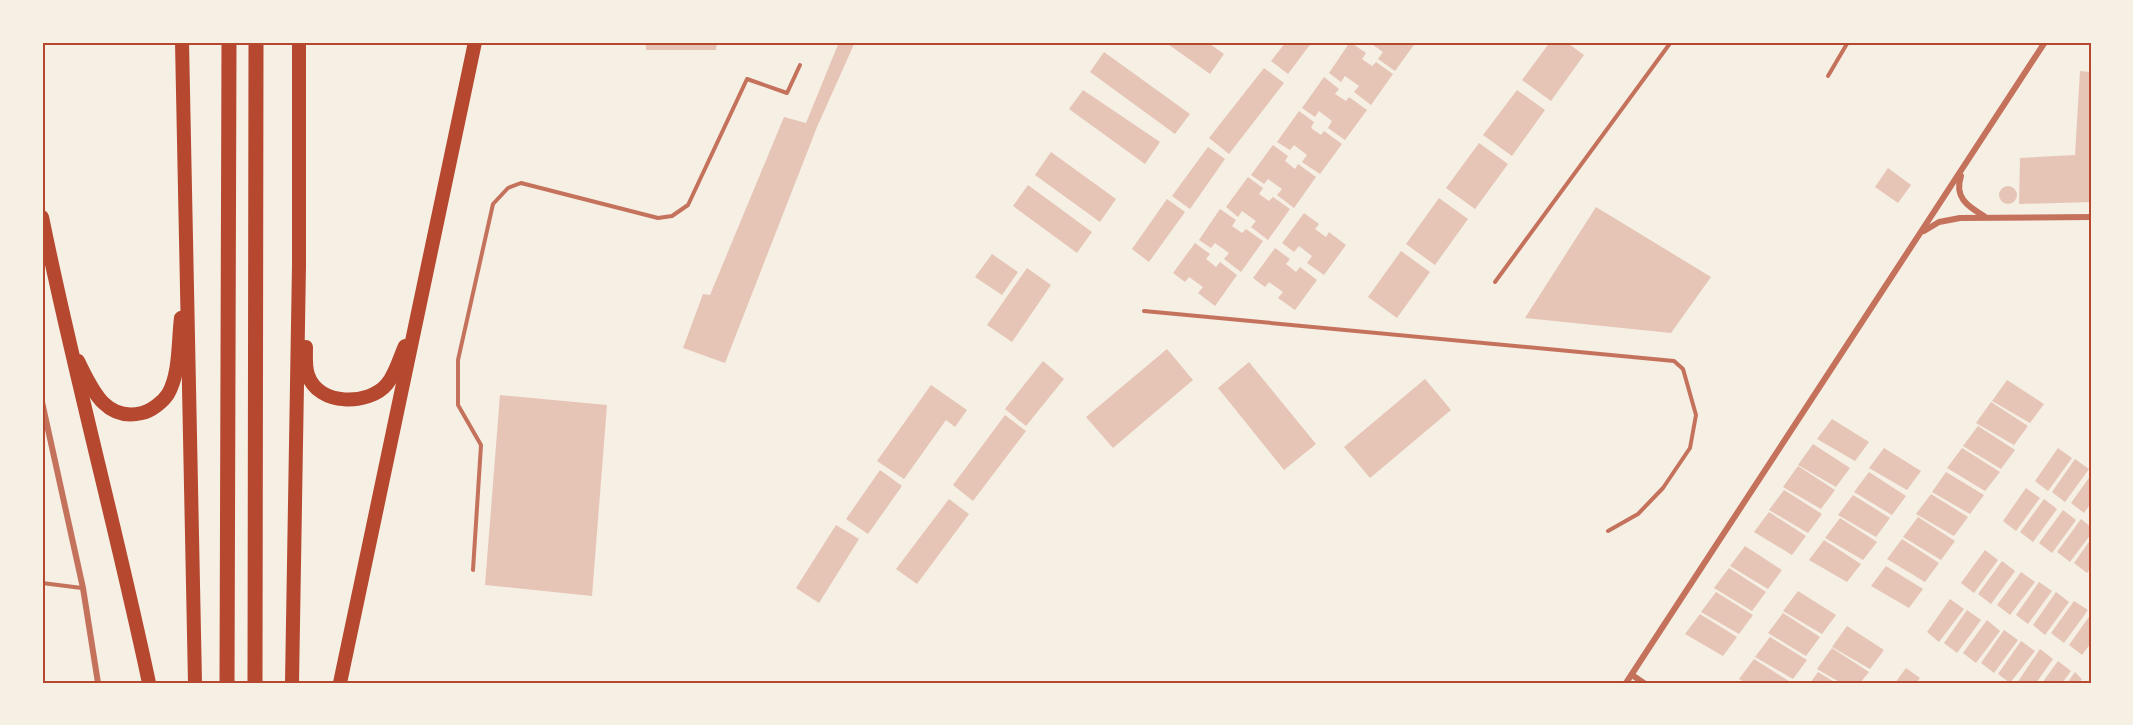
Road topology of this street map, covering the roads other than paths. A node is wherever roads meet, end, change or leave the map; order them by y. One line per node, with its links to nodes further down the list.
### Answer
1 (182, 42): 16 (highway)
2 (230, 42): 31 (highway)
3 (256, 42): 32 (highway)
4 (299, 42): 17 (highway)
5 (473, 42): 20 (highway)
6 (1671, 42): 18 (lane)
7 (1848, 42): 10 (lane)
8 (2045, 42): 11 (street)
9 (800, 65): 24 (lane)
10 (1828, 76)
11 (1965, 165): 12 (street); 15 (street)
12 (1984, 216): 14 (street); 15 (street)
13 (42, 217): 21 (highway)
14 (2091, 217)
15 (1918, 236): 27 (street)
16 (187, 259): 21 (highway); 30 (highway)
17 (299, 265): 20 (highway); 33 (highway)
18 (1495, 282)
19 (1144, 311): 23 (lane)
20 (416, 321): 34 (highway)
21 (66, 336): 29 (highway)
22 (42, 402): 26 (street)
23 (1608, 531)
24 (473, 570)
25 (42, 583): 26 (lane)
26 (83, 588): 28 (street)
27 (1632, 675): 35 (street); 36 (street)
28 (98, 683)
29 (149, 683)
30 (195, 683)
31 (227, 683)
32 (255, 683)
33 (292, 683)
34 (340, 683)
35 (1626, 683)
36 (1644, 683)

